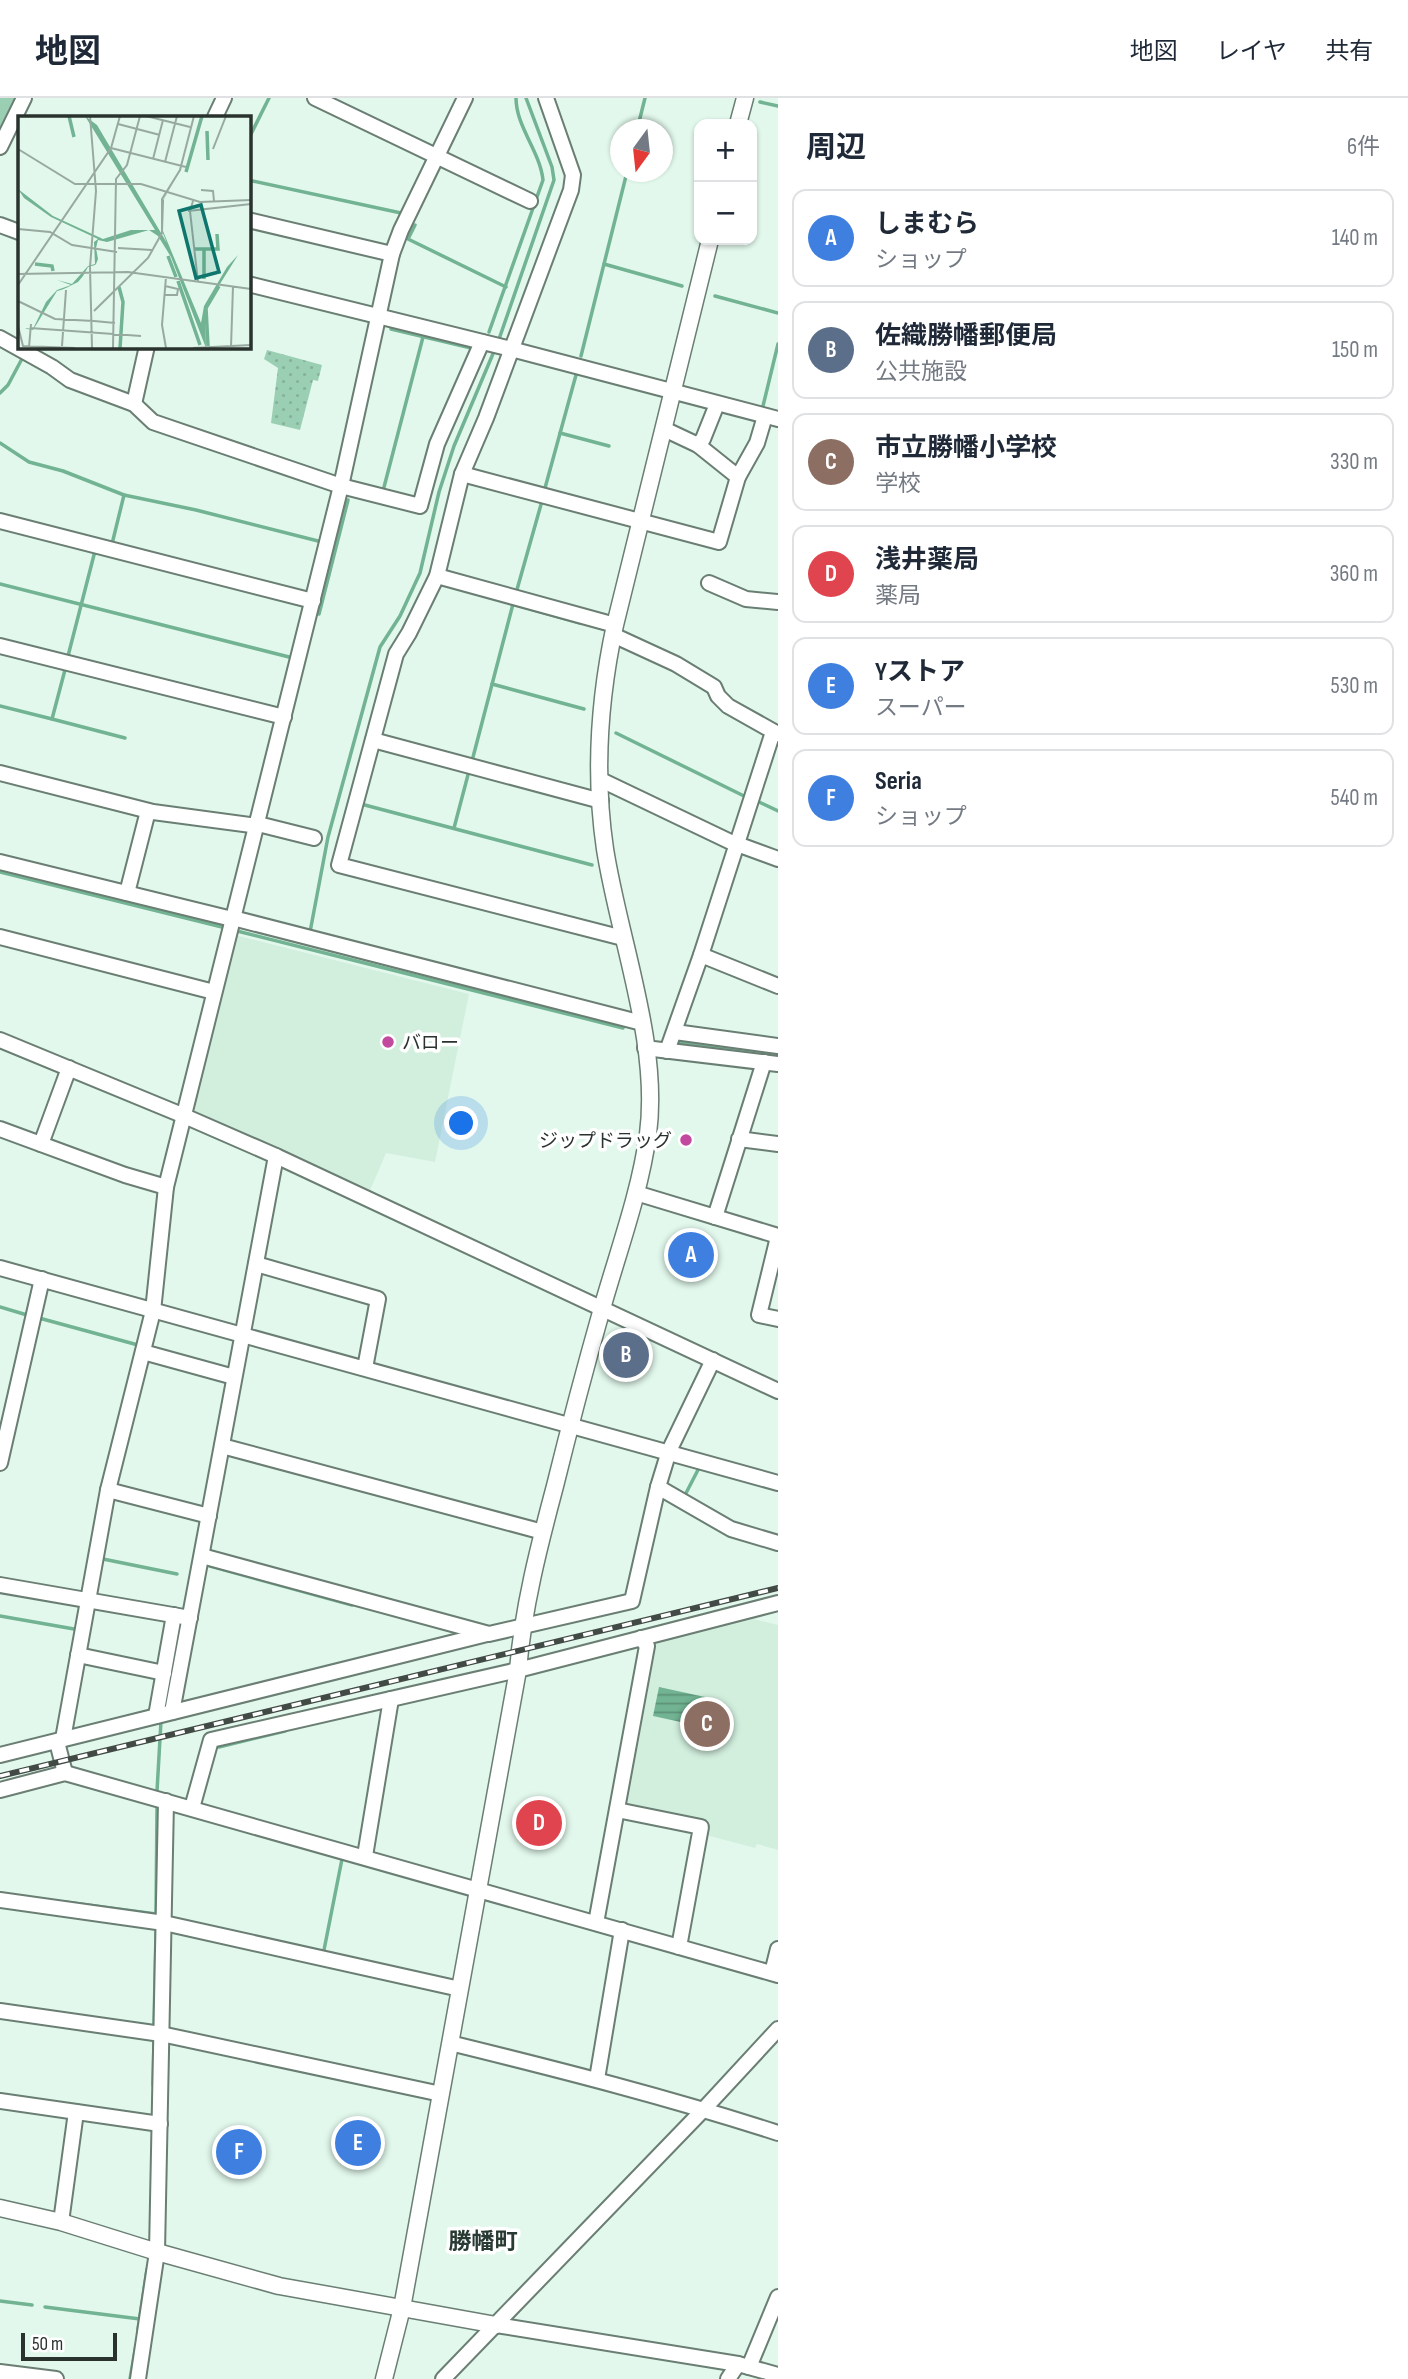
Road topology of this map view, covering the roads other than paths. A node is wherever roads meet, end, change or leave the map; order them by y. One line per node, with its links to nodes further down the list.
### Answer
1 (23, 98): 9 (street)
2 (224, 98): 7 (street)
3 (315, 98): 10 (street)
4 (465, 98): 10 (street)
5 (546, 98): 22 (street)
6 (744, 98): 8 (street)
7 (215, 116)
8 (739, 119)
9 (0, 147)
10 (437, 157): 11 (street); 16 (street)
11 (530, 201)
12 (250, 220): 16 (street)
13 (0, 225): 14 (street)
14 (18, 232)
15 (709, 245): 23 (street)
16 (392, 254): 18 (street)
17 (250, 285): 18 (street)
18 (378, 317): 20 (street); 31 (street)
19 (0, 338): 24 (street)
20 (485, 343): 22 (street); 31 (street)
21 (146, 348): 24 (street)
22 (507, 348): 23 (street); 29 (street)
23 (673, 392): 25 (street); 27 (street)
24 (134, 404): 31 (street)
25 (717, 404): 26 (street); 28 (street)
26 (771, 418): 30 (street)
27 (664, 429): 28 (street); 32 (street)
28 (698, 445): 30 (street)
29 (461, 474): 32 (street); 34 (street)
30 (738, 477): 32 (street)
31 (341, 486): 36 (street)
32 (641, 520): 38 (street)
33 (0, 522): 36 (street)
34 (437, 576): 38 (street); 42 (street)
35 (709, 583): 37 (street)
36 (313, 601): 40 (street)
37 (778, 602)
38 (614, 630): 41 (street); 44 (street)
39 (0, 646): 40 (street)
40 (284, 717): 47 (street)
41 (776, 733): 49 (street)
42 (373, 740): 45 (street); 55 (street)
43 (0, 774): 46 (street)
44 (598, 779): 45 (street); 49 (street)
45 (601, 801): 55 (street)
46 (148, 811): 47 (street); 52 (street)
47 (258, 825): 48 (street); 53 (street)
48 (314, 838)
49 (737, 845): 50 (street); 56 (street)
50 (778, 859)
51 (0, 862): 52 (street)
52 (127, 893): 53 (street)
53 (231, 923): 58 (street); 59 (street)
54 (0, 937): 58 (street)
55 (623, 938): 59 (street)
56 (701, 955): 57 (street); 60 (street)
57 (778, 986)
58 (214, 992): 67 (street)
59 (642, 1023): 63 (street)
60 (675, 1031): 62 (street); 64 (street)
61 (0, 1040): 66 (street)
62 (778, 1046)
63 (645, 1048): 64 (street); 74 (street)
64 (667, 1051): 65 (street)
65 (771, 1063): 69 (street)
66 (69, 1068): 67 (street); 70 (street)
67 (182, 1115): 72 (street); 73 (street)
68 (0, 1129): 70 (street)
69 (739, 1139): 71 (street); 75 (street)
70 (41, 1144): 73 (street)
71 (778, 1144)
72 (276, 1156): 77 (street); 80 (street)
73 (166, 1187): 81 (street)
74 (636, 1193): 75 (street); 80 (street)
75 (715, 1217): 76 (street)
76 (778, 1237): 82 (street)
77 (256, 1264): 83 (street); 86 (street)
78 (0, 1268): 79 (street)
79 (42, 1279): 81 (street); 90 (street)
80 (602, 1308): 85 (street); 89 (street)
81 (153, 1311): 83 (street); 84 (street)
82 (778, 1319)
83 (242, 1335): 86 (street); 87 (street)
84 (142, 1352): 87 (street); 96 (street)
85 (713, 1360): 88 (street); 92 (street)
86 (365, 1368): 89 (street)
87 (234, 1377): 91 (street)
88 (778, 1391)
89 (570, 1424): 92 (street); 98 (street)
90 (4, 1430): 93 (street)
91 (222, 1446): 97 (street); 98 (street)
92 (669, 1451): 94 (street); 95 (street)
93 (0, 1463)
94 (778, 1483)
95 (658, 1487): 99 (street); 106 (street)
96 (108, 1490): 97 (street); 102 (street)
97 (209, 1516): 100 (street)
98 (543, 1532): 106 (street)
99 (778, 1543)
100 (202, 1556): 105 (street); 107 (street)
101 (0, 1584): 102 (street)
102 (89, 1600): 104 (street); 109 (street)
103 (778, 1603): 108 (street)
104 (174, 1615): 105 (street); 111 (street)
105 (190, 1618): 113 (street)
106 (524, 1625): 107 (street); 110 (street)
107 (489, 1634): 113 (street)
108 (641, 1638): 110 (street); 121 (street)
109 (78, 1655): 111 (street); 115 (street)
110 (518, 1670): 112 (street); 123 (street)
111 (164, 1673): 114 (street)
112 (391, 1699): 120 (street); 122 (street)
113 (172, 1712): 114 (street)
114 (156, 1716): 115 (street)
115 (60, 1741): 116 (street); 117 (street)
116 (0, 1755)
117 (65, 1773): 118 (street); 119 (street)
118 (0, 1790)
119 (166, 1801): 120 (street); 125 (street)
120 (192, 1808): 122 (street)
121 (617, 1810): 126 (street); 128 (street)
122 (365, 1857): 123 (street)
123 (478, 1888): 126 (street); 131 (street)
124 (0, 1900): 125 (street)
125 (163, 1923): 131 (street); 134 (street)
126 (596, 1923): 127 (street)
127 (622, 1930): 128 (street); 136 (street)
128 (679, 1947): 130 (street)
129 (778, 1949): 130 (street)
130 (775, 1974)
131 (460, 1989): 135 (street)
132 (0, 2011): 134 (street)
133 (778, 2029): 139 (street)
134 (161, 2034): 137 (street); 141 (street)
135 (450, 2043): 136 (street); 137 (street)
136 (597, 2079): 139 (street)
137 (441, 2094): 147 (street)
138 (0, 2101): 140 (street)
139 (704, 2109): 142 (street); 148 (street)
140 (76, 2112): 141 (street); 144 (street)
141 (160, 2124): 145 (street)
142 (778, 2133)
143 (0, 2208): 144 (street)
144 (61, 2222): 145 (street)
145 (157, 2252): 147 (street); 154 (street)
146 (778, 2297): 149 (street)
147 (402, 2308): 148 (street); 155 (street)
148 (496, 2325): 149 (street); 152 (street)
149 (743, 2366): 151 (street); 156 (street)
150 (0, 2372): 153 (street)
151 (778, 2375)
152 (448, 2377)
153 (56, 2379)
154 (138, 2379)
155 (384, 2379)
156 (728, 2379)

